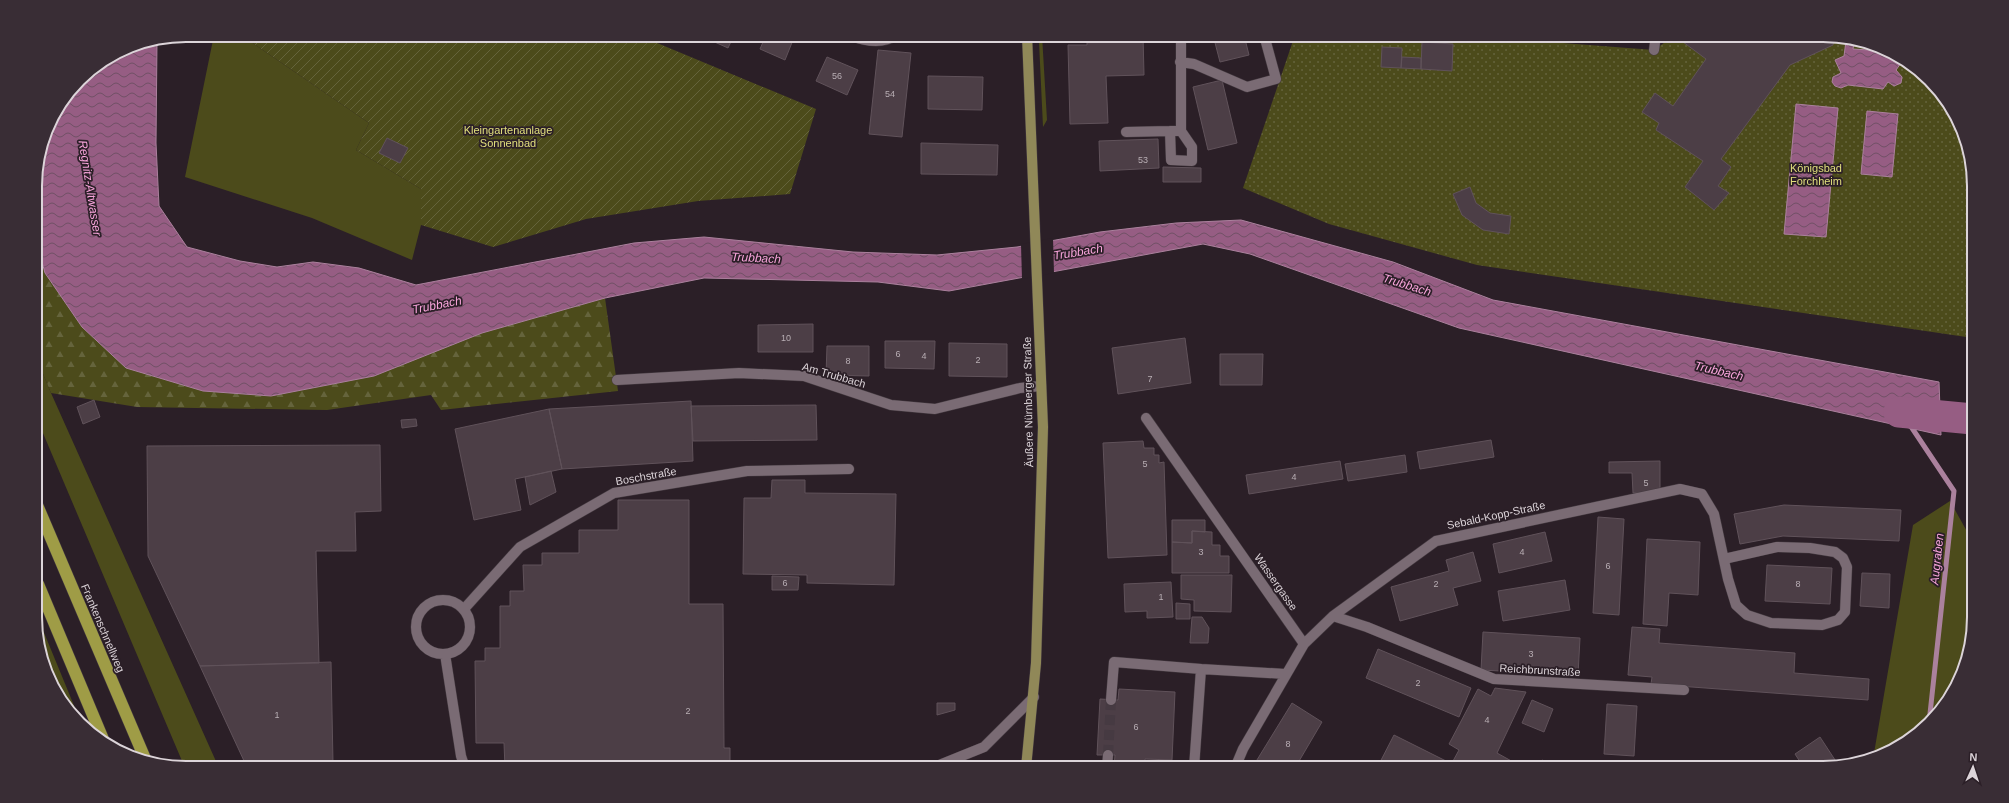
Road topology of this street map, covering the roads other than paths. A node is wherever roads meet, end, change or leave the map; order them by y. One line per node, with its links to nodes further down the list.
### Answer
1 (1027, 42): 11 (main road, Äußere Nürnberger Straße)
2 (1181, 42): 6 (street)
3 (1266, 42): 6 (street)
4 (1655, 42): 5 (street)
5 (1654, 50)
6 (1180, 62): 7 (street)
7 (1181, 130): 8 (street); 8 (street)
8 (1170, 131): 9 (street)
9 (1126, 132)
10 (617, 380): 11 (street, Am Trubbach)
11 (1041, 386): 24 (main road, Äußere Nürnberger Straße)
12 (1146, 418): 19 (street, Wassergasse)
13 (849, 469): 17 (street, Boschstraße)
14 (42, 517): 27 (highway, Frankenschnellweg)
15 (1724, 559): 15 (street, Sebald-Kopp-Straße); 18 (street, Sebald-Kopp-Straße)
16 (42, 594): 26 (highway)
17 (464, 610): 20 (street); 20 (street)
18 (1333, 616): 19 (street, Sebald-Kopp-Straße); 23 (street, Reichbrunstraße)
19 (1304, 644): 22 (street)
20 (446, 654): 29 (street)
21 (1200, 669): 22 (street); 25 (street); 33 (street)
22 (1285, 674): 34 (street)
23 (1684, 690)
24 (1034, 697): 30 (street); 31 (main road, Äußere Nürnberger Straße)
25 (1111, 700)
26 (100, 733)
27 (143, 754)
28 (1108, 755): 32 (street)
29 (463, 761)
30 (949, 761)
31 (1027, 761)
32 (1108, 761)
33 (1194, 761)
34 (1237, 761)

